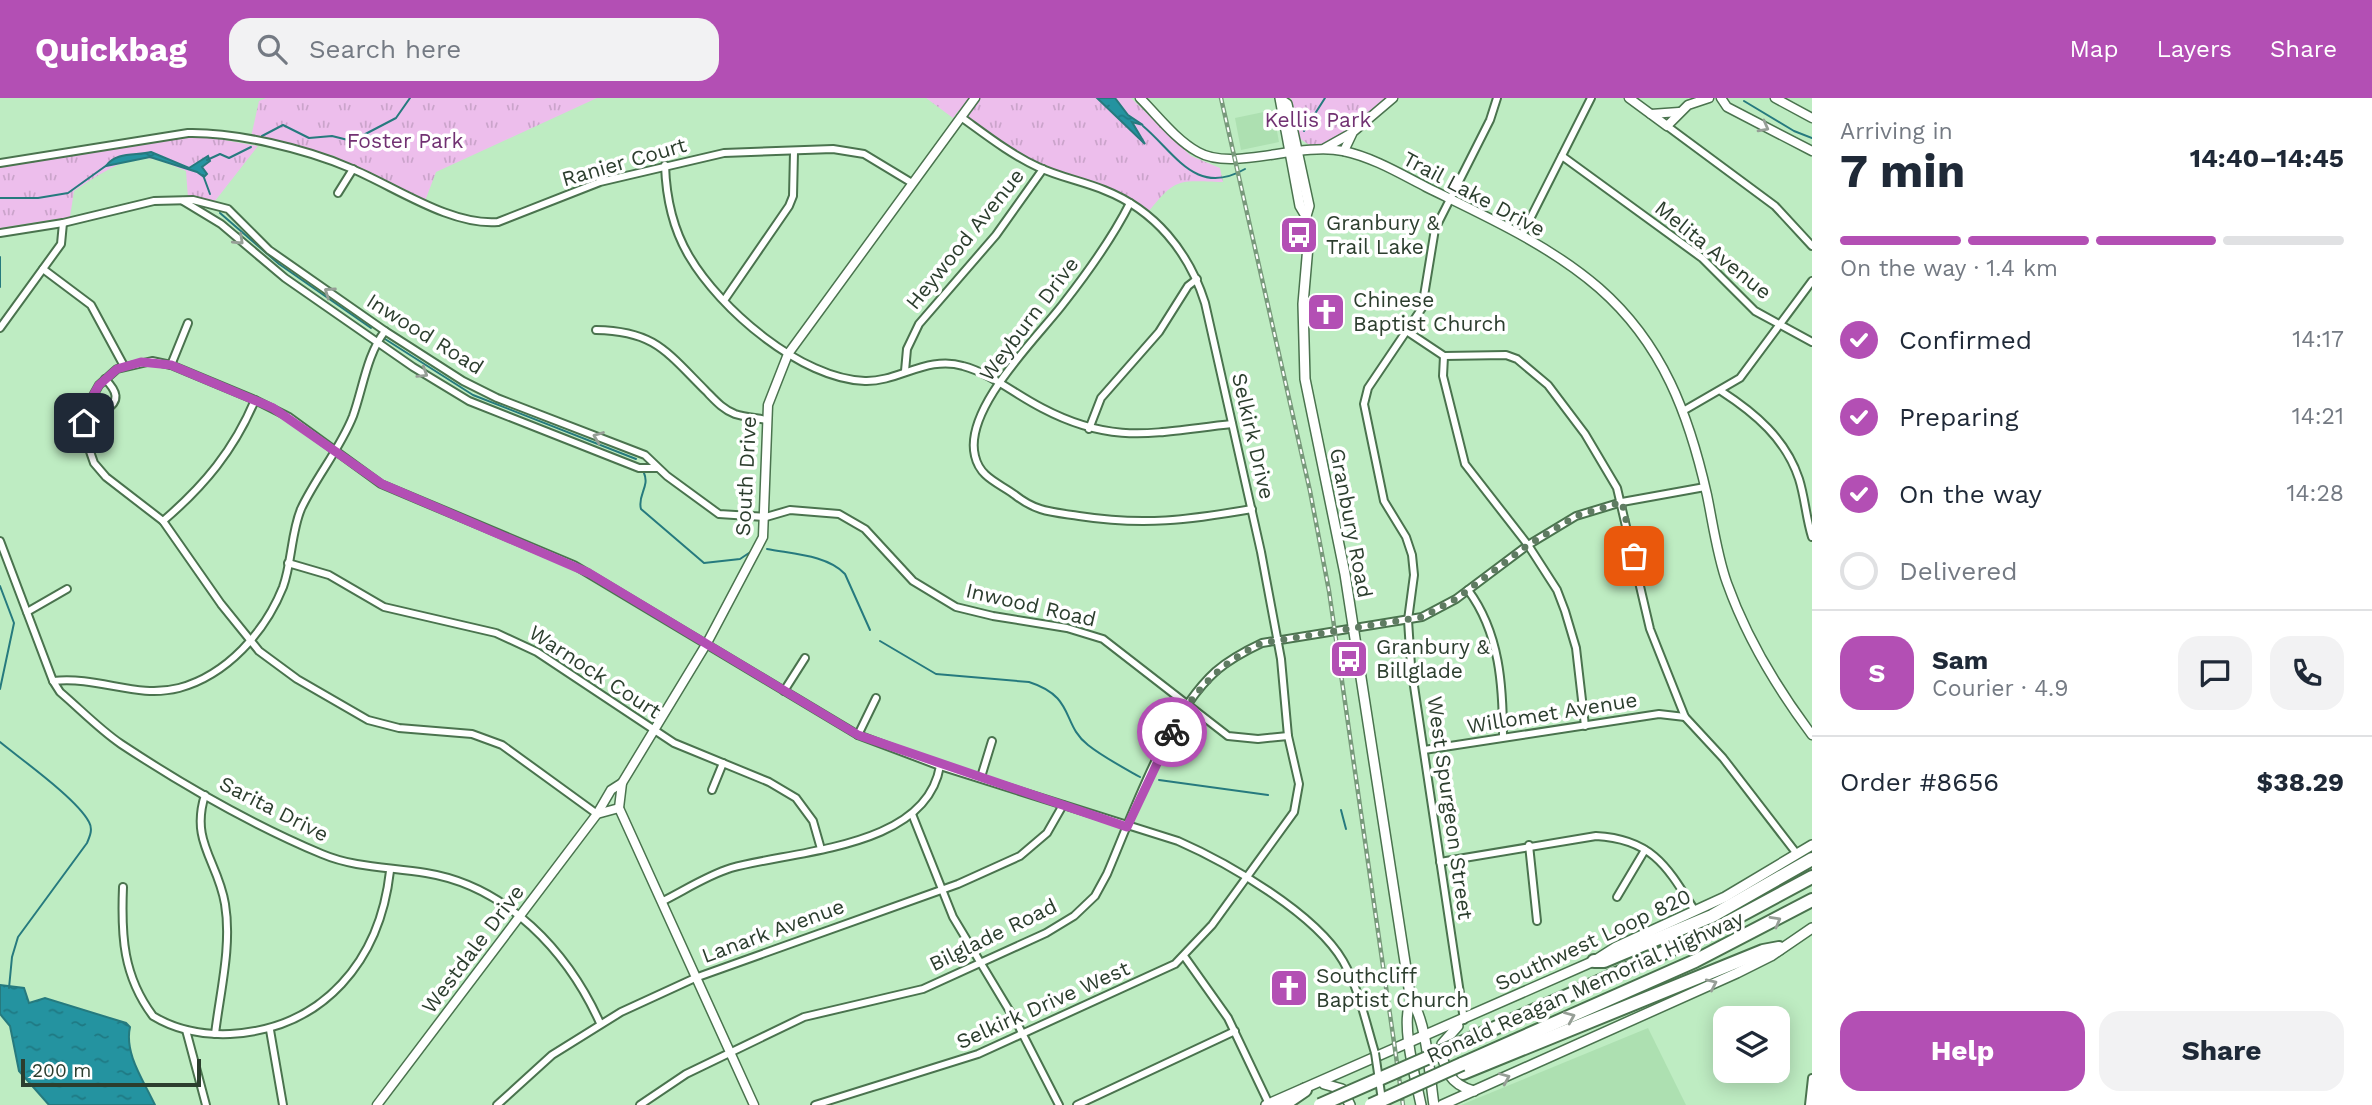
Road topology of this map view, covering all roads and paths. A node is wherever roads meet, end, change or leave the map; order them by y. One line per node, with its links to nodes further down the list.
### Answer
1 (975, 98): 14 (street, South Drive)
2 (1140, 98): 19 (street, Trail Lake Drive)
3 (1393, 98): 17 (street)
4 (1497, 98): 30 (street, West Spurgeon Street)
5 (1591, 98): 23 (street)
6 (1629, 98): 11 (street)
7 (1709, 98): 12 (street)
8 (1721, 98): 21 (street, one-way to 21)
9 (1775, 98): 15 (street)
10 (1281, 99): 19 (main road, Granbury Road)
11 (1640, 101): 13 (street)
12 (1679, 112): 13 (street); 16 (street)
13 (1651, 114): 16 (street)
14 (961, 117): 27 (street, Selkirk Drive); 28 (street, South Drive)
15 (1812, 118)
16 (1667, 126): 38 (street)
17 (1353, 132): 18 (street); 20 (street)
18 (1322, 149): 19 (street, Trail Lake Drive); 20 (street, Trail Lake Drive)
19 (1294, 150): 82 (main road, Granbury Road)
20 (1344, 151): 30 (street, Trail Lake Drive)
21 (1812, 151)
22 (794, 152): 25 (street, Ranier Court); 28 (street, Ranier Court); 42 (street)
23 (1562, 156): 37 (street); 44 (street, Melita Avenue)
24 (0, 163): 26 (street, Ranier Court)
25 (665, 165): 26 (street, Ranier Court); 42 (street)
26 (353, 169): 29 (street)
27 (1043, 170): 33 (street, Selkirk Drive); 55 (street, Heywood Avenue)
28 (912, 183): 51 (street, South Drive)
29 (338, 193)
30 (1450, 198): 37 (street, Trail Lake Drive); 48 (street, West Spurgeon Street)
31 (183, 201): 32 (street, Inwood Road); 34 (street, Inwood Road); 35 (street, Inwood Road)
32 (209, 202): 34 (street); 47 (street, Inwood Road, one-way to 32)
33 (1130, 203): 40 (street, Selkirk Drive); 57 (street, Weyburn Drive)
34 (206, 214): 49 (street, Inwood Road, one-way to 49)
35 (63, 223): 36 (street, Inwood Road); 39 (street)
36 (0, 233)
37 (1522, 235): 61 (street, Trail Lake Drive)
38 (1812, 246)
39 (43, 269): 45 (street); 54 (street)
40 (1197, 279): 63 (street, Selkirk Drive); 64 (street)
41 (1812, 281): 44 (street)
42 (725, 299): 51 (street)
43 (188, 323): 53 (street)
44 (1780, 323): 50 (street, Melita Avenue); 58 (street)
45 (0, 328)
46 (596, 330): 62 (street)
47 (385, 331): 49 (street); 66 (street, Inwood Road, one-way to 47)
48 (1408, 332): 52 (street); 81 (street, West Spurgeon Street)
49 (378, 340): 65 (street); 67 (street, Inwood Road, one-way to 67)
50 (1812, 342)
51 (788, 354): 55 (street); 62 (street, South Drive)
52 (1444, 356): 70 (street); 76 (street)
53 (171, 365): 54 (street); 59 (street)
54 (124, 366): 56 (street)
55 (905, 370): 57 (street)
56 (105, 379): 60 (street); 60 (street)
57 (999, 384): 64 (street); 71 (street, Weyburn Drive)
58 (1721, 391): 61 (street); 74 (street)
59 (255, 400): 65 (street); 73 (street)
60 (88, 407): 73 (street)
61 (1682, 411): 69 (street, Trail Lake Drive)
62 (767, 420): 72 (street, South Drive)
63 (1232, 424): 64 (street); 71 (street, Selkirk Drive)
64 (1089, 429)
65 (334, 451): 77 (street); 85 (street)
66 (645, 454): 67 (street); 68 (street, Inwood Road)
67 (639, 468): 68 (street, Inwood Road)
68 (657, 468): 72 (street, Inwood Road)
69 (1704, 486): 70 (street, Bilglade Road); 94 (street, Trail Lake Drive)
70 (1622, 502): 76 (street, Bilglade Road); 91 (street)
71 (1252, 509): 83 (street, Selkirk Drive)
72 (766, 517): 85 (street, South Drive); 90 (street, Inwood Road)
73 (163, 521): 84 (street)
74 (1812, 537)
75 (0, 541): 80 (street, Sarita Drive)
76 (1528, 545): 79 (street, Bilglade Road); 92 (street)
77 (288, 563): 84 (street); 93 (street, Warnock Court)
78 (67, 589): 80 (street)
79 (1468, 590): 81 (street, Bilglade Road); 97 (street)
80 (27, 612): 87 (street, Sarita Drive)
81 (1408, 620): 82 (street, Bilglade Road); 99 (street, West Spurgeon Street)
82 (1353, 628): 83 (street, Bilglade Road); 135 (main road, Granbury Road)
83 (1278, 640): 90 (street, Bilglade Road); 96 (street, Selkirk Drive)
84 (250, 641): 87 (street); 108 (street)
85 (708, 643): 88 (street); 93 (street, South Drive)
86 (805, 658): 88 (street)
87 (53, 681): 105 (street, Sarita Drive)
88 (784, 691): 95 (street)
89 (876, 698): 95 (street)
90 (1185, 706): 96 (street, Inwood Road); 110 (street, Bilglade Road)
91 (1685, 717): 92 (street, Willomet Avenue); 115 (street)
92 (1585, 726): 97 (street, Willomet Avenue)
93 (654, 731): 100 (street, Warnock Court); 103 (street, South Drive)
94 (1812, 734)
95 (858, 735): 101 (street)
96 (1288, 736): 119 (street, Selkirk Drive)
97 (1503, 737): 99 (street, Willomet Avenue)
98 (992, 741): 102 (street)
99 (1424, 750): 117 (street, West Spurgeon Street)
100 (723, 763): 104 (street); 113 (street, Warnock Court)
101 (940, 766): 102 (street); 109 (street)
102 (981, 778): 106 (street)
103 (622, 783): 107 (street, South Drive); 108 (street, Westdale Drive)
104 (712, 790)
105 (205, 795): 118 (street, Sarita Drive); 142 (street)
106 (1063, 804): 110 (street); 122 (street, Lanark Avenue)
107 (619, 808): 108 (street); 125 (street)
108 (597, 814): 127 (street, Westdale Drive)
109 (912, 814): 113 (street); 122 (street)
110 (1127, 827): 119 (street); 133 (street, Bilglade Road)
111 (1529, 845): 114 (street); 117 (street); 128 (street)
112 (1812, 845): 115 (main road, Southwest Loop 820)
113 (821, 849): 125 (street)
114 (1645, 850): 123 (street); 126 (street)
115 (1797, 855): 126 (main road, Southwest Loop 820)
116 (1812, 859): 132 (highway)
117 (1440, 862): 137 (street, West Spurgeon Street)
118 (390, 871): 127 (street, Sarita Drive); 140 (street)
119 (1247, 877): 131 (street, Selkirk Drive West); 166 (street, bridge)
120 (1812, 877): 163 (highway, Ronald Reagan Memorial Highway, bridge)
121 (123, 887): 139 (street)
122 (941, 890): 133 (street); 134 (street, Lanark Avenue)
123 (1617, 897)
124 (1812, 900): 147 (highway, Ronald Reagan Memorial Highway, one-way to 124)
125 (663, 901): 134 (street)
126 (1695, 911): 132 (main road, Southwest Loop 820)
127 (520, 917): 138 (street, Sarita Drive); 154 (street, Westdale Drive)
128 (1537, 921)
129 (1811, 932): 130 (main road)
130 (1779, 947): 147 (highway); 151 (main road, one-way to 130)
131 (1184, 956): 141 (street); 143 (street, Selkirk Drive West)
132 (1594, 961): 136 (main road, Southwest Loop 820)
133 (981, 963): 143 (street); 146 (street, Bilglade Road)
134 (695, 978): 138 (street, Lanark Avenue); 146 (street)
135 (1411, 1002): 144 (main road, Granbury Road); 145 (main road, Granbury Road)
136 (1474, 1016): 137 (main road, Southwest Loop 820); 151 (main road)
137 (1464, 1020): 144 (main road, Southwest Loop 820)
138 (600, 1023): 155 (street, Lanark Avenue)
139 (186, 1030): 142 (street); 152 (street)
140 (270, 1030): 142 (street); 153 (street)
141 (1235, 1031): 160 (street); 161 (street)
142 (215, 1034)
143 (1022, 1034): 158 (street, Selkirk Drive West); 159 (street)
144 (1423, 1038): 145 (main road, Southwest Loop 820); 168 (main road, Granbury Road)
145 (1410, 1042): 149 (main road, Southwest Loop 820); 167 (main road, Granbury Road)
146 (730, 1052): 156 (street, Bilglade Road); 157 (street)
147 (1463, 1068): 165 (highway, Ronald Reagan Memorial Highway, bridge)
148 (1812, 1078): 170 (street)
149 (1321, 1083): 150 (main road, Southwest Loop 820); 164 (main road)
150 (1305, 1090): 161 (main road, Southwest Loop 820); 162 (highway)
151 (1475, 1091): 169 (main road)
152 (206, 1105)
153 (283, 1105)
154 (377, 1105)
155 (497, 1105)
156 (640, 1105)
157 (754, 1105)
158 (815, 1105)
159 (1059, 1105)
160 (1077, 1105)
161 (1267, 1105)
162 (1283, 1105)
163 (1320, 1105)
164 (1350, 1105)
165 (1371, 1105)
166 (1383, 1105)
167 (1420, 1105)
168 (1434, 1105)
169 (1442, 1105)
170 (1809, 1105)

